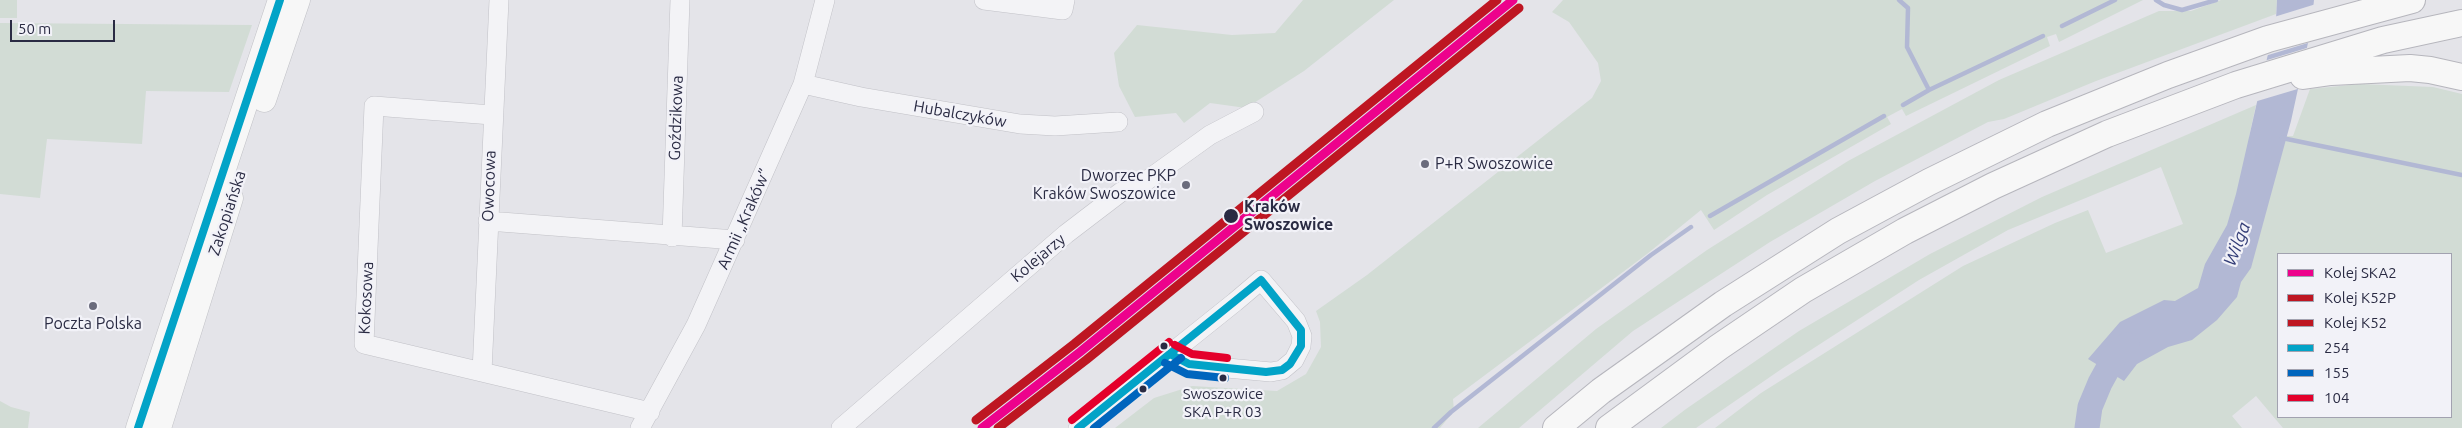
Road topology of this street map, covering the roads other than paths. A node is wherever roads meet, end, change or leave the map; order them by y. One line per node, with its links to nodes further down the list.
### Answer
1 (280, 0): 22 (main road, Zakopiańska)
2 (298, 0): 23 (main road, Zakopiańska)
3 (499, 0): 14 (street, Owocowa)
4 (680, 0): 17 (street, Goździkowa)
5 (825, 0): 12 (street, Armii „Kraków”)
6 (984, 0): 7 (street)
7 (1065, 0)
8 (2412, 0): 27 (highway)
9 (2462, 22): 10 (highway)
10 (2332, 63): 11 (highway); 28 (highway)
11 (2462, 77)
12 (803, 84): 15 (street, Hubalczyków); 18 (street, Armii „Kraków”)
13 (1254, 112): 25 (street, Kolejarzy)
14 (492, 115): 16 (street, Owocowa); 20 (street, Kokosowa)
15 (1118, 122)
16 (488, 221): 17 (street); 20 (street, Owocowa)
17 (672, 237): 18 (street)
18 (735, 240): 21 (street, Armii „Kraków”)
19 (1170, 354): 19 (street); 26 (street)
20 (482, 372): 21 (street, Kokosowa)
21 (650, 412): 24 (street, Armii „Kraków”)
22 (138, 428)
23 (159, 428)
24 (640, 428)
25 (840, 428)
26 (1078, 428)
27 (1556, 428)
28 (1609, 428)

